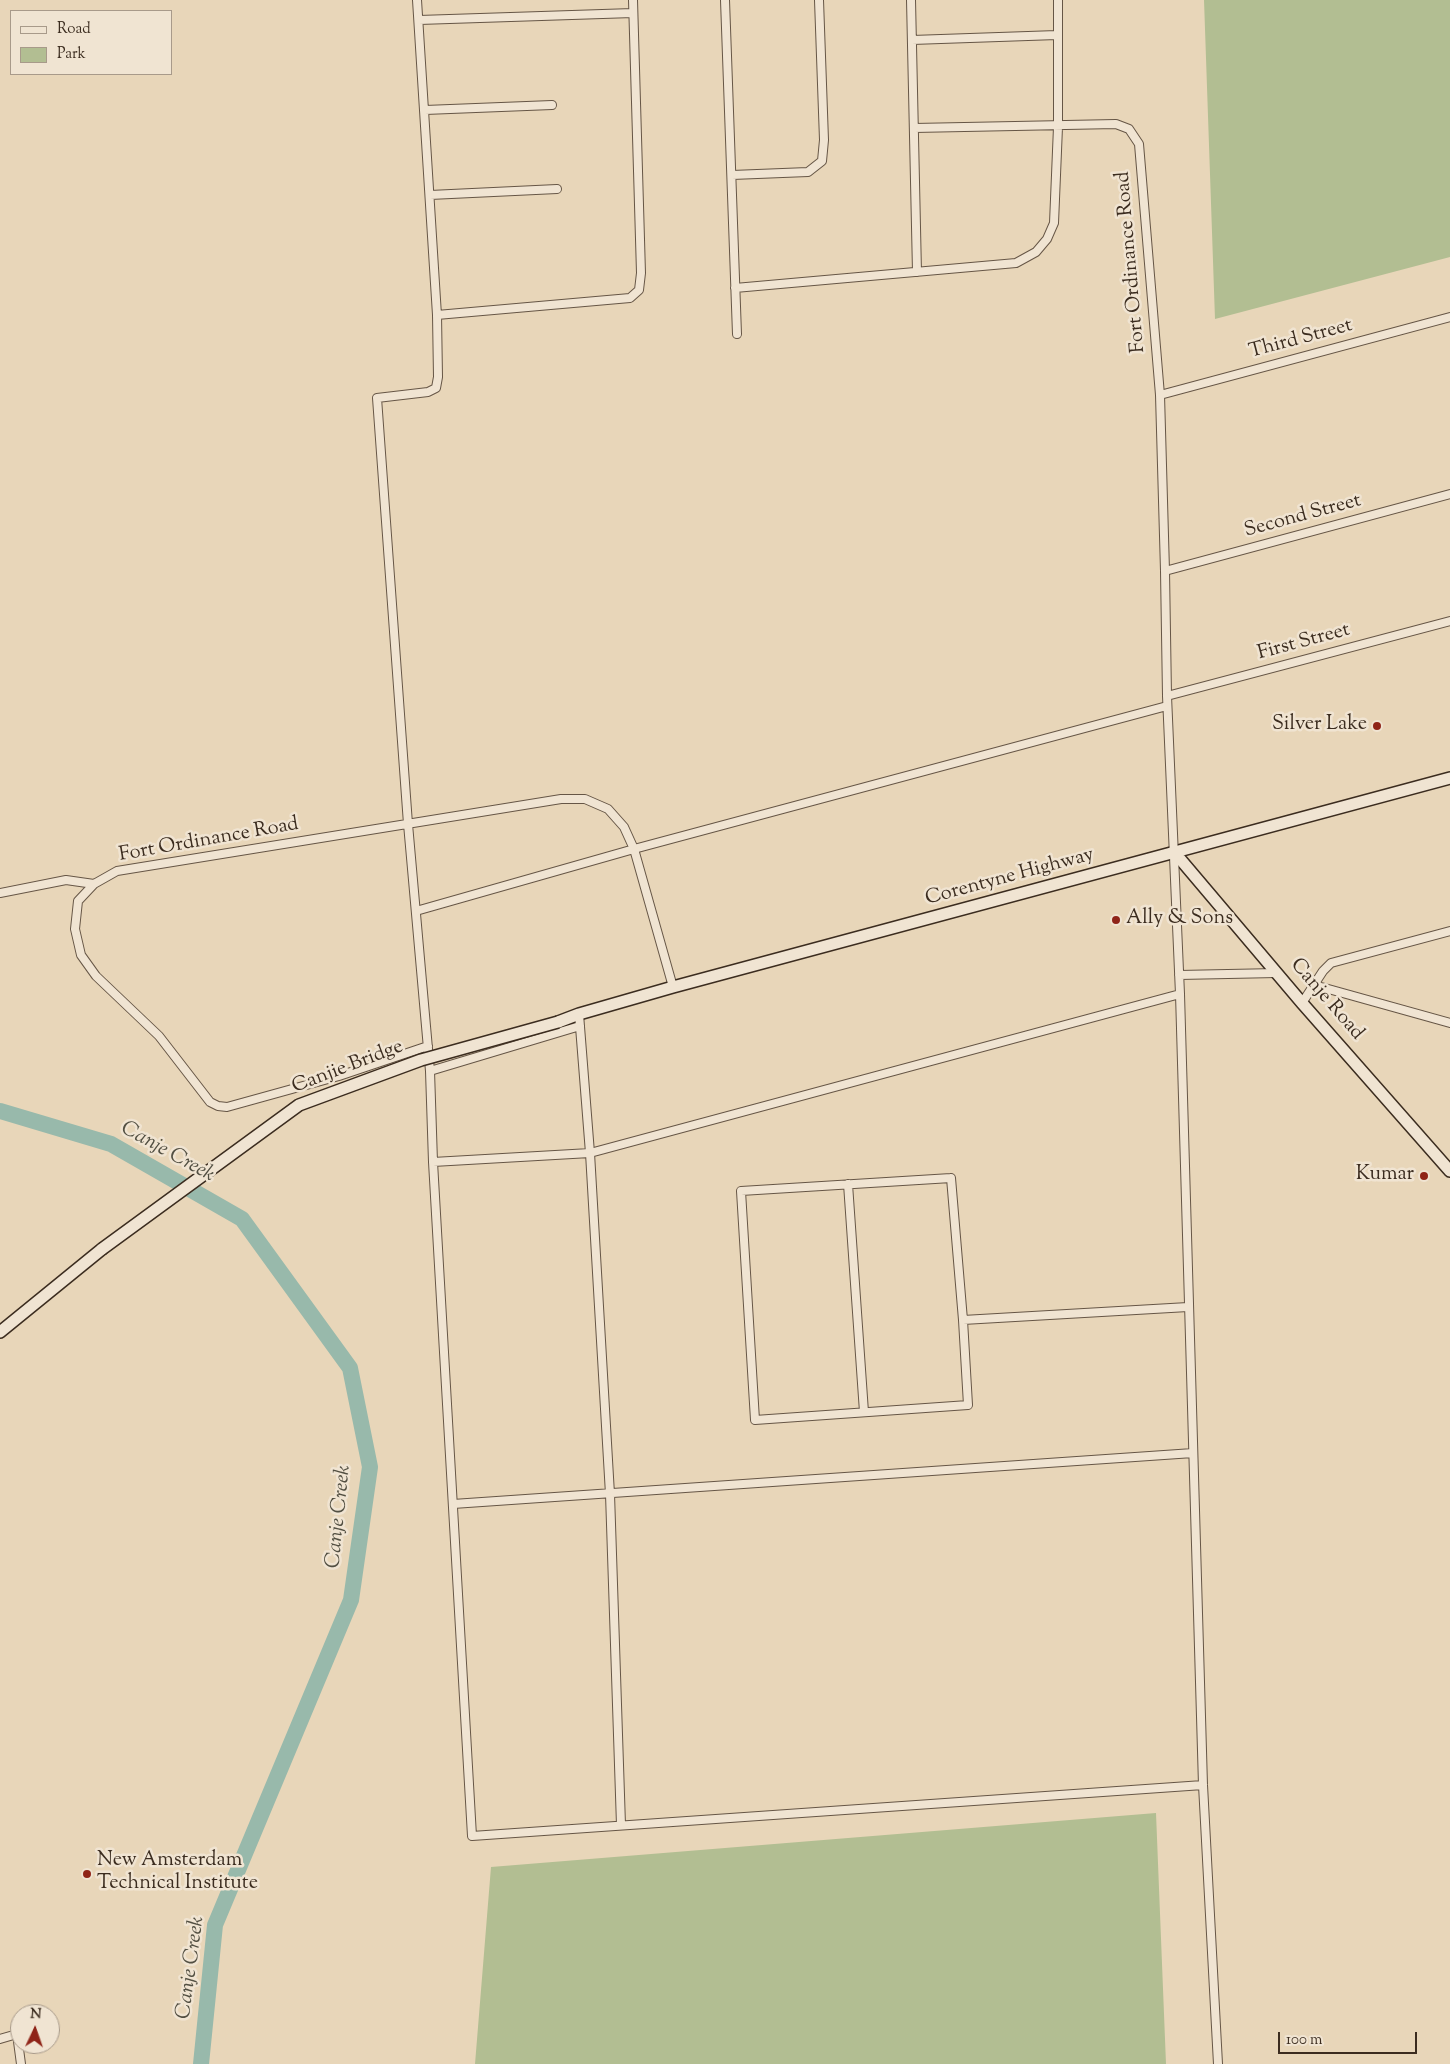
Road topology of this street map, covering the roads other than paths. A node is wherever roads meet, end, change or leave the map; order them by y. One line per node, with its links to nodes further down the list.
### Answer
1 (417, 0): 8 (street)
2 (633, 0): 7 (street)
3 (726, 0): 15 (street)
4 (819, 0): 15 (street)
5 (911, 0): 10 (street)
6 (1058, 0): 9 (street)
7 (633, 12): 8 (street); 20 (street)
8 (419, 20): 12 (street)
9 (1057, 35): 10 (street); 13 (street)
10 (912, 40): 14 (street)
11 (552, 105): 12 (street)
12 (425, 110): 17 (street)
13 (1058, 126): 14 (street); 18 (street); 23 (street, Fort Ordinance Road)
14 (914, 128): 18 (street)
15 (732, 176): 19 (street)
16 (557, 189): 17 (street)
17 (430, 195): 20 (street)
18 (917, 272): 19 (street)
19 (735, 288): 22 (street)
20 (437, 315): 30 (street)
21 (1450, 317): 23 (street, Third Street)
22 (737, 334)
23 (1160, 395): 25 (street, Fort Ordinance Road)
24 (1450, 494): 25 (street, Second Street)
25 (1166, 571): 27 (street, Fort Ordinance Road)
26 (1450, 621): 27 (street, First Street)
27 (1167, 696): 28 (street, Fort Ordinance Road)
28 (1167, 706): 31 (street); 32 (street, Fort Ordinance Road)
29 (1450, 778): 32 (main road, Corentyne Highway)
30 (408, 824): 31 (street, Fort Ordinance Road); 33 (street, Fort Ordinance Road); 35 (street)
31 (634, 849): 35 (street); 40 (street, Fort Ordinance Road)
32 (1175, 853): 37 (main road, Canje Road); 38 (street, Fort Ordinance Road); 40 (main road, Corentyne Highway)
33 (94, 884): 34 (street); 46 (street, Fort Ordinance Road)
34 (0, 892)
35 (416, 911): 46 (street)
36 (1450, 931): 39 (street)
37 (1277, 973): 38 (street); 42 (main road, Canje Road)
38 (1179, 974): 41 (street, Fort Ordinance Road)
39 (1314, 985): 42 (street); 44 (street)
40 (673, 987): 43 (main road, Corentyne Highway)
41 (1180, 994): 48 (street); 52 (street, Fort Ordinance Road)
42 (1302, 1003): 50 (main road, Canje Road)
43 (579, 1014): 45 (street); 54 (main road, Canjie Bridge, bridge)
44 (1450, 1023)
45 (580, 1026): 47 (street); 48 (street)
46 (428, 1046): 47 (street)
47 (430, 1071): 49 (street)
48 (590, 1153): 49 (street); 57 (street)
49 (433, 1162): 58 (street)
50 (1449, 1167)
51 (848, 1184): 53 (street); 55 (street); 55 (street)
52 (1188, 1307): 53 (street); 56 (street, Fort Ordinance Road)
53 (963, 1320): 55 (street)
54 (0, 1332)
55 (864, 1412)
56 (1193, 1453): 57 (street); 59 (street, Fort Ordinance Road)
57 (610, 1494): 58 (street); 60 (street)
58 (453, 1504): 60 (street)
59 (1203, 1785): 60 (street); 63 (street, Fort Ordinance Road)
60 (621, 1826)
61 (0, 2039): 62 (street)
62 (21, 2064)
63 (1218, 2064)

